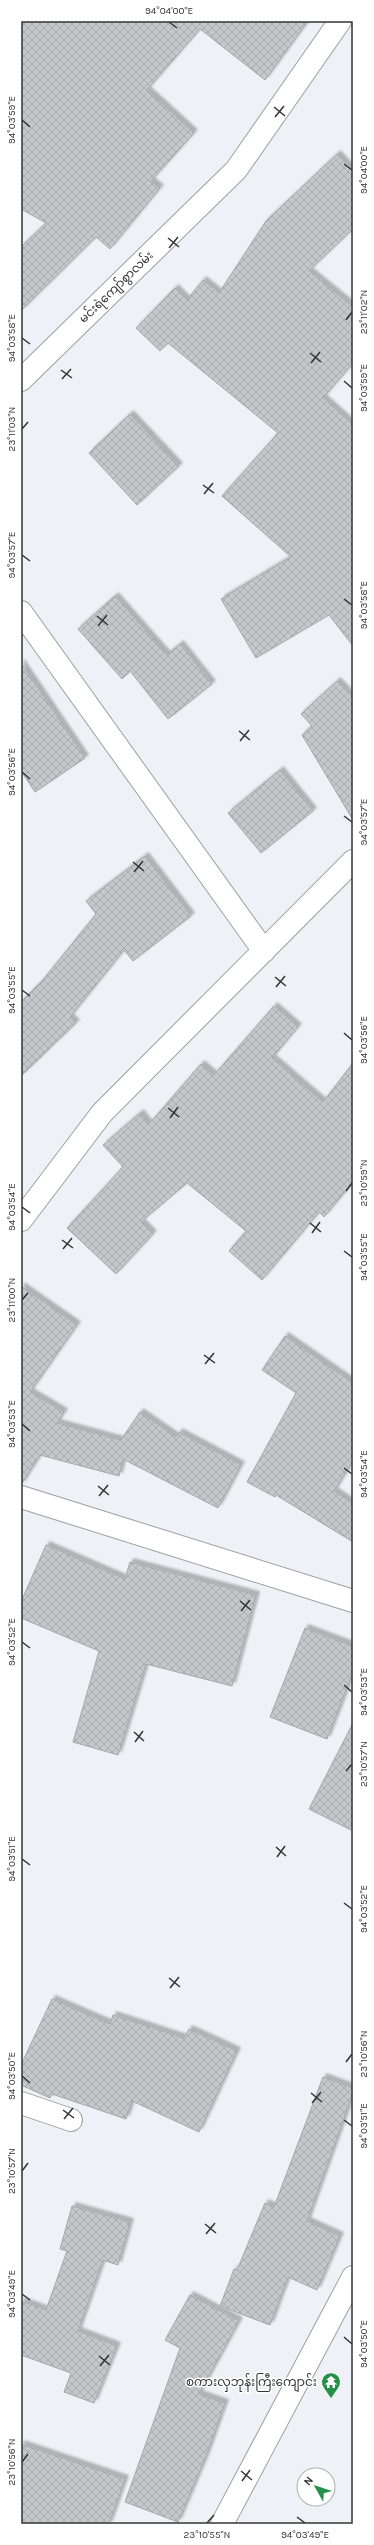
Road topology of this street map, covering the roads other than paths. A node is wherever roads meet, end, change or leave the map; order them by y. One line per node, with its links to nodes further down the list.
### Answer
1 (340, 21): 2 (street, မင်းရဲကျော်စွာလမ်း)
2 (23, 374)
3 (21, 612): 5 (street)
4 (353, 861): 5 (street)
5 (264, 951): 6 (street)
6 (21, 1220)
7 (21, 1497): 8 (street)
8 (353, 1601)
9 (21, 2103): 10 (street)
10 (71, 2120)
11 (353, 2277): 12 (street)
12 (222, 2524)

